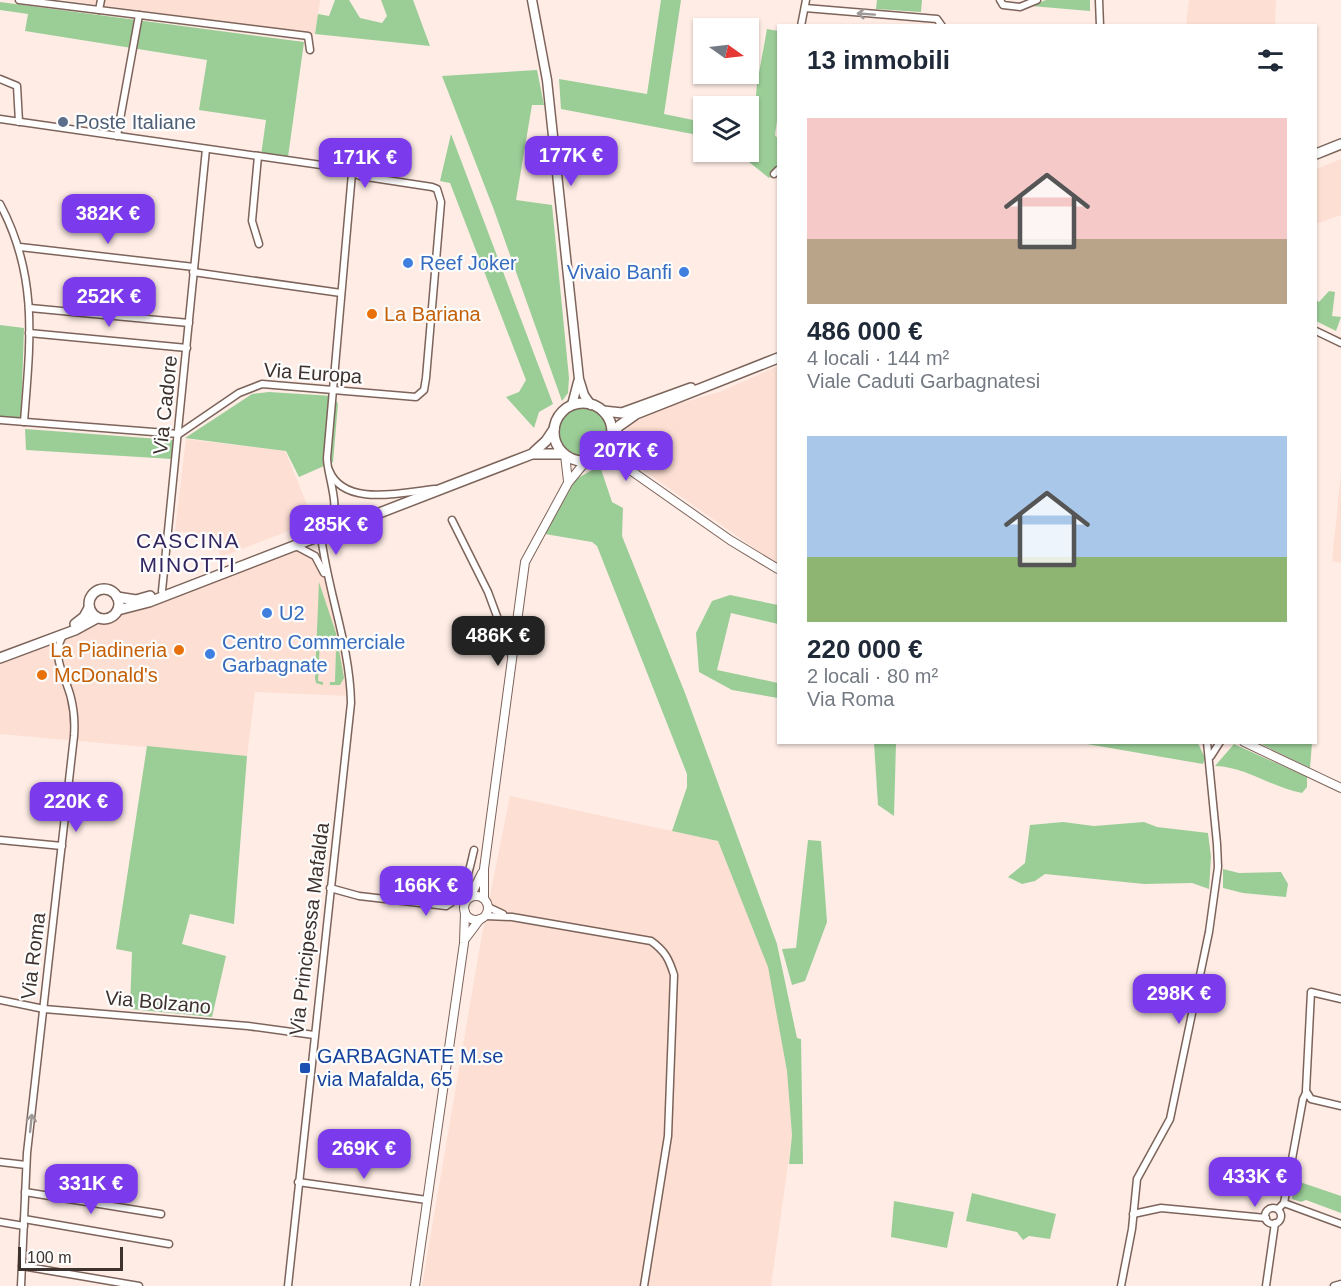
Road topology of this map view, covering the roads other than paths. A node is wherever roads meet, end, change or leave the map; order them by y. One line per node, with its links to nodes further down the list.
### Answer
1 (20, 0): 9 (street)
2 (101, 0): 9 (street)
3 (532, 0): 36 (main road)
4 (806, 0): 8 (street)
5 (1000, 0): 6 (street)
6 (1037, 0)
7 (1100, 0): 13 (street)
8 (805, 8): 11 (street); 12 (street, one-way to 8)
9 (99, 10): 10 (street)
10 (139, 15): 14 (street); 18 (street)
11 (801, 24)
12 (941, 24)
13 (1100, 24)
14 (310, 50)
15 (0, 80): 17 (street)
16 (0, 119): 17 (street)
17 (20, 122): 18 (street)
18 (117, 136): 20 (street)
19 (1341, 144): 21 (main road)
20 (206, 149): 22 (street); 27 (street, Via Cadore)
21 (1317, 154)
22 (258, 156): 23 (street); 25 (street)
23 (352, 173): 28 (street); 38 (street, Via Europa)
24 (0, 204): 26 (street)
25 (259, 244)
26 (20, 247): 27 (street); 29 (street)
27 (194, 270): 28 (street); 30 (street, Via Cadore)
28 (341, 293): 38 (street)
29 (30, 308): 30 (street); 32 (street)
30 (189, 323): 34 (street, Via Cadore)
31 (1317, 330): 33 (street)
32 (29, 333): 34 (street); 43 (street)
33 (1340, 340)
34 (188, 348): 45 (street, Via Cadore)
35 (777, 358): 37 (main road)
36 (579, 379): 39 (main road); 40 (main road)
37 (708, 385): 41 (main road); 46 (main road)
38 (333, 390): 45 (street, Via Europa); 50 (street)
39 (572, 405): 40 (main road); 44 (main road)
40 (591, 405): 41 (main road)
41 (603, 411): 46 (main road)
42 (0, 420): 43 (street)
43 (24, 422): 45 (street)
44 (555, 427): 47 (main road); 48 (main road)
45 (179, 434): 60 (street, Via Cadore)
46 (611, 437): 49 (main road); 53 (street)
47 (532, 454): 48 (main road); 52 (main road)
48 (565, 454): 49 (main road); 51 (street)
49 (590, 460): 51 (street); 53 (street)
50 (327, 463): 52 (street); 57 (street)
51 (568, 483): 68 (street)
52 (438, 489): 55 (main road)
53 (663, 492): 58 (street)
54 (452, 520): 68 (street)
55 (335, 529): 56 (main road); 57 (main road)
56 (321, 536): 57 (main road); 59 (street, Via Principessa Mafalda)
57 (297, 544): 59 (street, Via Principessa Mafalda); 60 (main road); 63 (main road)
58 (777, 568)
59 (327, 579): 78 (street, Via Principessa Mafalda)
60 (162, 591): 61 (main road)
61 (117, 597): 62 (main road); 63 (main road)
62 (88, 608): 64 (main road); 66 (main road)
63 (118, 610): 64 (main road)
64 (97, 618): 65 (main road)
65 (64, 634): 67 (main road); 75 (street, Via Roma)
66 (0, 652)
67 (0, 658)
68 (512, 658): 77 (street)
69 (1207, 744): 72 (street)
70 (1219, 744): 72 (street)
71 (1248, 744): 73 (street)
72 (1210, 757): 100 (street)
73 (1341, 788)
74 (0, 840): 75 (street)
75 (62, 846): 88 (street, Via Roma)
76 (474, 850): 78 (street)
77 (484, 869): 79 (street); 80 (street)
78 (330, 888): 89 (street, Via Principessa Mafalda)
79 (470, 898): 80 (street); 82 (street)
80 (484, 898): 81 (street)
81 (488, 907): 83 (street); 84 (street)
82 (465, 912): 84 (street); 85 (street)
83 (512, 917): 84 (street); 113 (street)
84 (482, 918): 85 (street)
85 (464, 944): 96 (street)
86 (1341, 999): 90 (street)
87 (0, 1000): 88 (street, Via Bolzano)
88 (44, 1009): 89 (street, Via Bolzano); 93 (street, Via Roma, one-way to 88)
89 (314, 1035): 94 (street, Via Principessa Mafalda)
90 (1307, 1096): 91 (street); 97 (street)
91 (1341, 1106)
92 (0, 1162): 93 (street)
93 (26, 1165): 95 (street, Via Roma)
94 (298, 1182): 96 (street); 111 (street, Via Principessa Mafalda)
95 (25, 1192): 99 (street); 103 (street, Via Roma)
96 (427, 1200): 112 (street)
97 (1284, 1203): 98 (street); 105 (street)
98 (1278, 1209): 101 (street); 104 (street)
99 (161, 1214)
100 (1133, 1214): 101 (street); 114 (street)
101 (1266, 1218): 104 (street)
102 (0, 1222): 103 (street)
103 (24, 1223): 106 (street); 107 (street, Via Roma)
104 (1275, 1223): 115 (street)
105 (1341, 1224)
106 (169, 1244)
107 (22, 1266): 109 (street, Via Roma); 110 (street)
108 (1341, 1284): 116 (street)
109 (21, 1286)
110 (139, 1286)
111 (288, 1286)
112 (415, 1286)
113 (644, 1286)
114 (1121, 1286)
115 (1266, 1286)
116 (1334, 1286)

